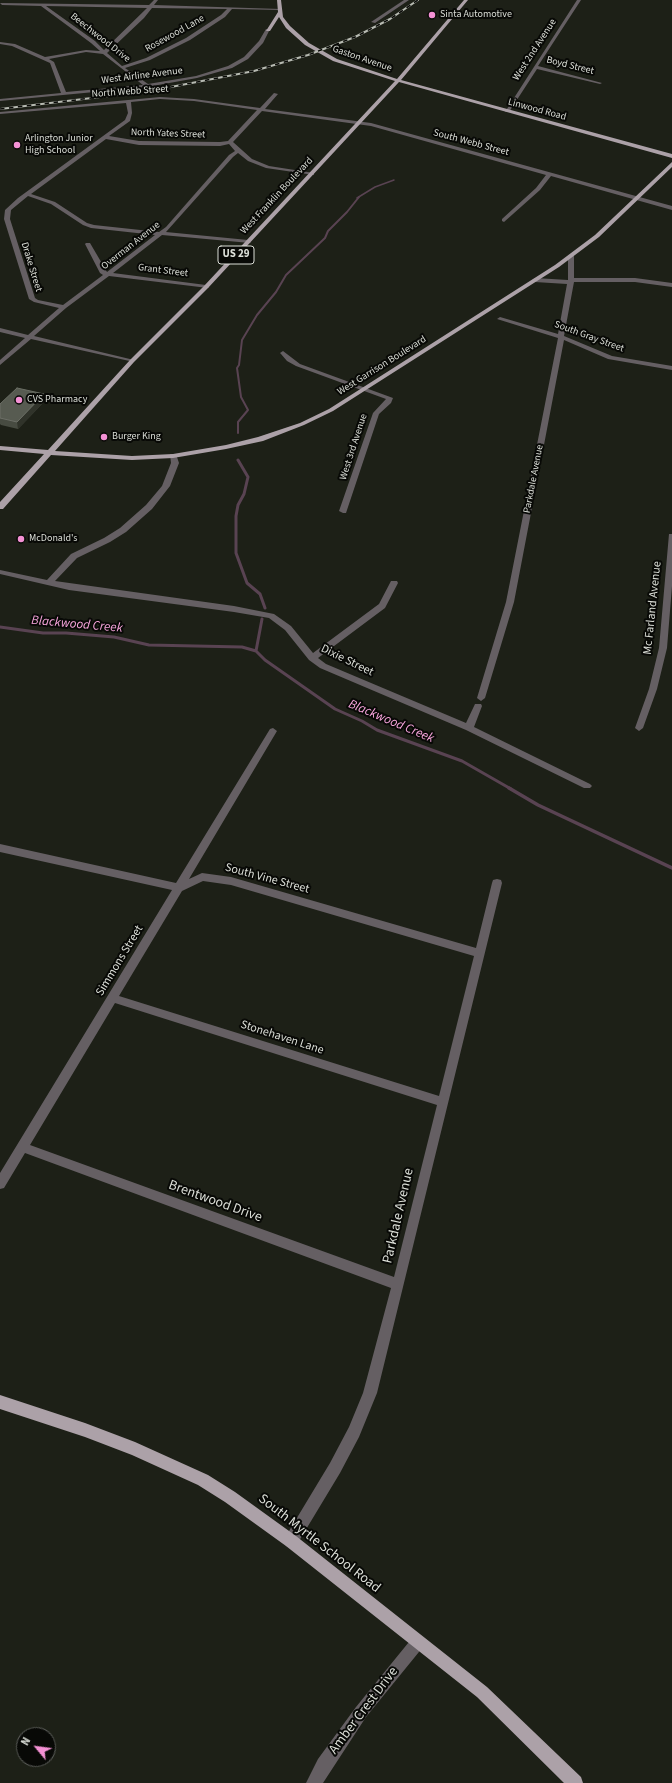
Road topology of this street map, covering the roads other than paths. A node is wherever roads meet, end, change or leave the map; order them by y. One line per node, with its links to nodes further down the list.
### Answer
1 (6, 0): 10 (street)
2 (76, 0): 9 (street)
3 (156, 0): 11 (street)
4 (279, 0): 13 (main road, Gaston Avenue)
5 (407, 0): 14 (street)
6 (466, 0): 22 (main road, West Franklin Boulevard / US 29)
7 (579, 0): 20 (street, West 2nd Avenue)
8 (42, 5): 9 (street); 10 (street); 18 (street, Beechwood Drive)
9 (72, 5): 11 (street)
10 (1, 6)
11 (150, 7): 12 (street); 18 (street)
12 (231, 8): 13 (street); 21 (street, Rosewood Lane)
13 (279, 11): 15 (main road, Gaston Avenue); 16 (main road)
14 (373, 22)
15 (281, 26): 16 (main road); 16 (main road); 22 (main road, Gaston Avenue)
16 (269, 28): 24 (street, West Airline Avenue)
17 (0, 44): 19 (street)
18 (104, 53): 19 (street); 21 (street, Beechwood Drive)
19 (46, 58): 25 (street)
20 (536, 67): 23 (street, Boyd Street); 30 (street, West 2nd Avenue)
21 (123, 68): 24 (street, Beechwood Drive)
22 (398, 80): 30 (main road, Linwood Road); 32 (main road, West Franklin Boulevard / US 29)
23 (600, 83)
24 (147, 86): 25 (street, West Airline Avenue)
25 (64, 93): 27 (street, West Airline Avenue)
26 (276, 94): 29 (street)
27 (0, 100)
28 (128, 101): 29 (street, North Webb Street); 31 (street, North Webb Street); 33 (street)
29 (262, 110): 32 (street, South Webb Street); 34 (street)
30 (507, 111): 36 (main road, Linwood Road)
31 (0, 113)
32 (359, 123): 38 (main road, West Franklin Boulevard / US 29); 39 (street, South Webb Street)
33 (105, 137): 34 (street, North Yates Street); 40 (street)
34 (230, 142): 35 (street)
35 (238, 151): 38 (street); 44 (street, Overman Avenue)
36 (672, 156)
37 (672, 164): 41 (main road, West Garrison Boulevard)
38 (312, 174): 45 (main road, West Franklin Boulevard / US 29)
39 (550, 174): 41 (street, South Webb Street); 43 (street)
40 (27, 194): 44 (street); 53 (street, Drake Street)
41 (636, 197): 42 (street, South Webb Street); 47 (main road, West Garrison Boulevard)
42 (672, 208)
43 (504, 220)
44 (161, 235): 45 (street); 48 (street, Overman Avenue)
45 (248, 242): 52 (main road, West Franklin Boulevard / US 29)
46 (88, 244): 48 (street)
47 (571, 256): 49 (main road, West Garrison Boulevard); 50 (street, Parkdale Avenue)
48 (109, 274): 52 (street, Grant Street); 53 (street, Overman Avenue)
49 (536, 280): 50 (street); 62 (main road, West Garrison Boulevard)
50 (570, 281): 51 (street); 57 (street, Parkdale Avenue)
51 (672, 285)
52 (206, 287): 59 (main road, West Franklin Boulevard / US 29)
53 (64, 307): 56 (street, Overman Avenue)
54 (500, 319): 57 (street, South Gray Street)
55 (0, 330): 56 (street)
56 (29, 337): 59 (street); 60 (street, Overman Avenue)
57 (561, 337): 61 (street, South Gray Street); 75 (street, Parkdale Avenue)
58 (282, 353): 62 (street)
59 (132, 362): 64 (main road, West Franklin Boulevard / US 29)
60 (0, 363)
61 (672, 368)
62 (366, 388): 65 (main road, West Garrison Boulevard); 67 (street, West 3rd Avenue)
63 (0, 448): 64 (main road, West Garrison Boulevard)
64 (50, 453): 65 (main road, West Garrison Boulevard); 66 (main road, West Franklin Boulevard / US 29)
65 (173, 456): 71 (street)
66 (0, 507)
67 (343, 511)
68 (672, 536): 69 (street, Mc Farland Avenue)
69 (671, 558): 73 (street, Mc Farland Avenue)
70 (0, 572): 71 (street, Dixie Street)
71 (49, 583): 74 (street, Dixie Street)
72 (394, 583): 74 (street)
73 (668, 649): 76 (street, Mc Farland Avenue)
74 (312, 658): 75 (street, Dixie Street)
75 (469, 728): 78 (street, Dixie Street)
76 (639, 728)
77 (273, 731): 81 (street, Simmons Street)
78 (587, 786)
79 (0, 848): 81 (street)
80 (497, 883): 82 (street, Parkdale Avenue)
81 (179, 888): 82 (street, South Vine Street); 83 (street, Simmons Street)
82 (479, 953): 84 (street, Parkdale Avenue)
83 (113, 998): 84 (street, Stonehaven Lane); 85 (street, Simmons Street)
84 (442, 1102): 87 (street, Parkdale Avenue)
85 (22, 1147): 86 (street, Simmons Street); 87 (street, Brentwood Drive)
86 (0, 1184)
87 (398, 1285): 89 (street, Parkdale Avenue)
88 (0, 1402): 89 (main road, South Myrtle School Road)
89 (292, 1541): 90 (main road, South Myrtle School Road)
90 (418, 1642): 91 (street, Amber Crest Drive); 92 (main road, South Myrtle School Road)
91 (314, 1783)
92 (575, 1783)

